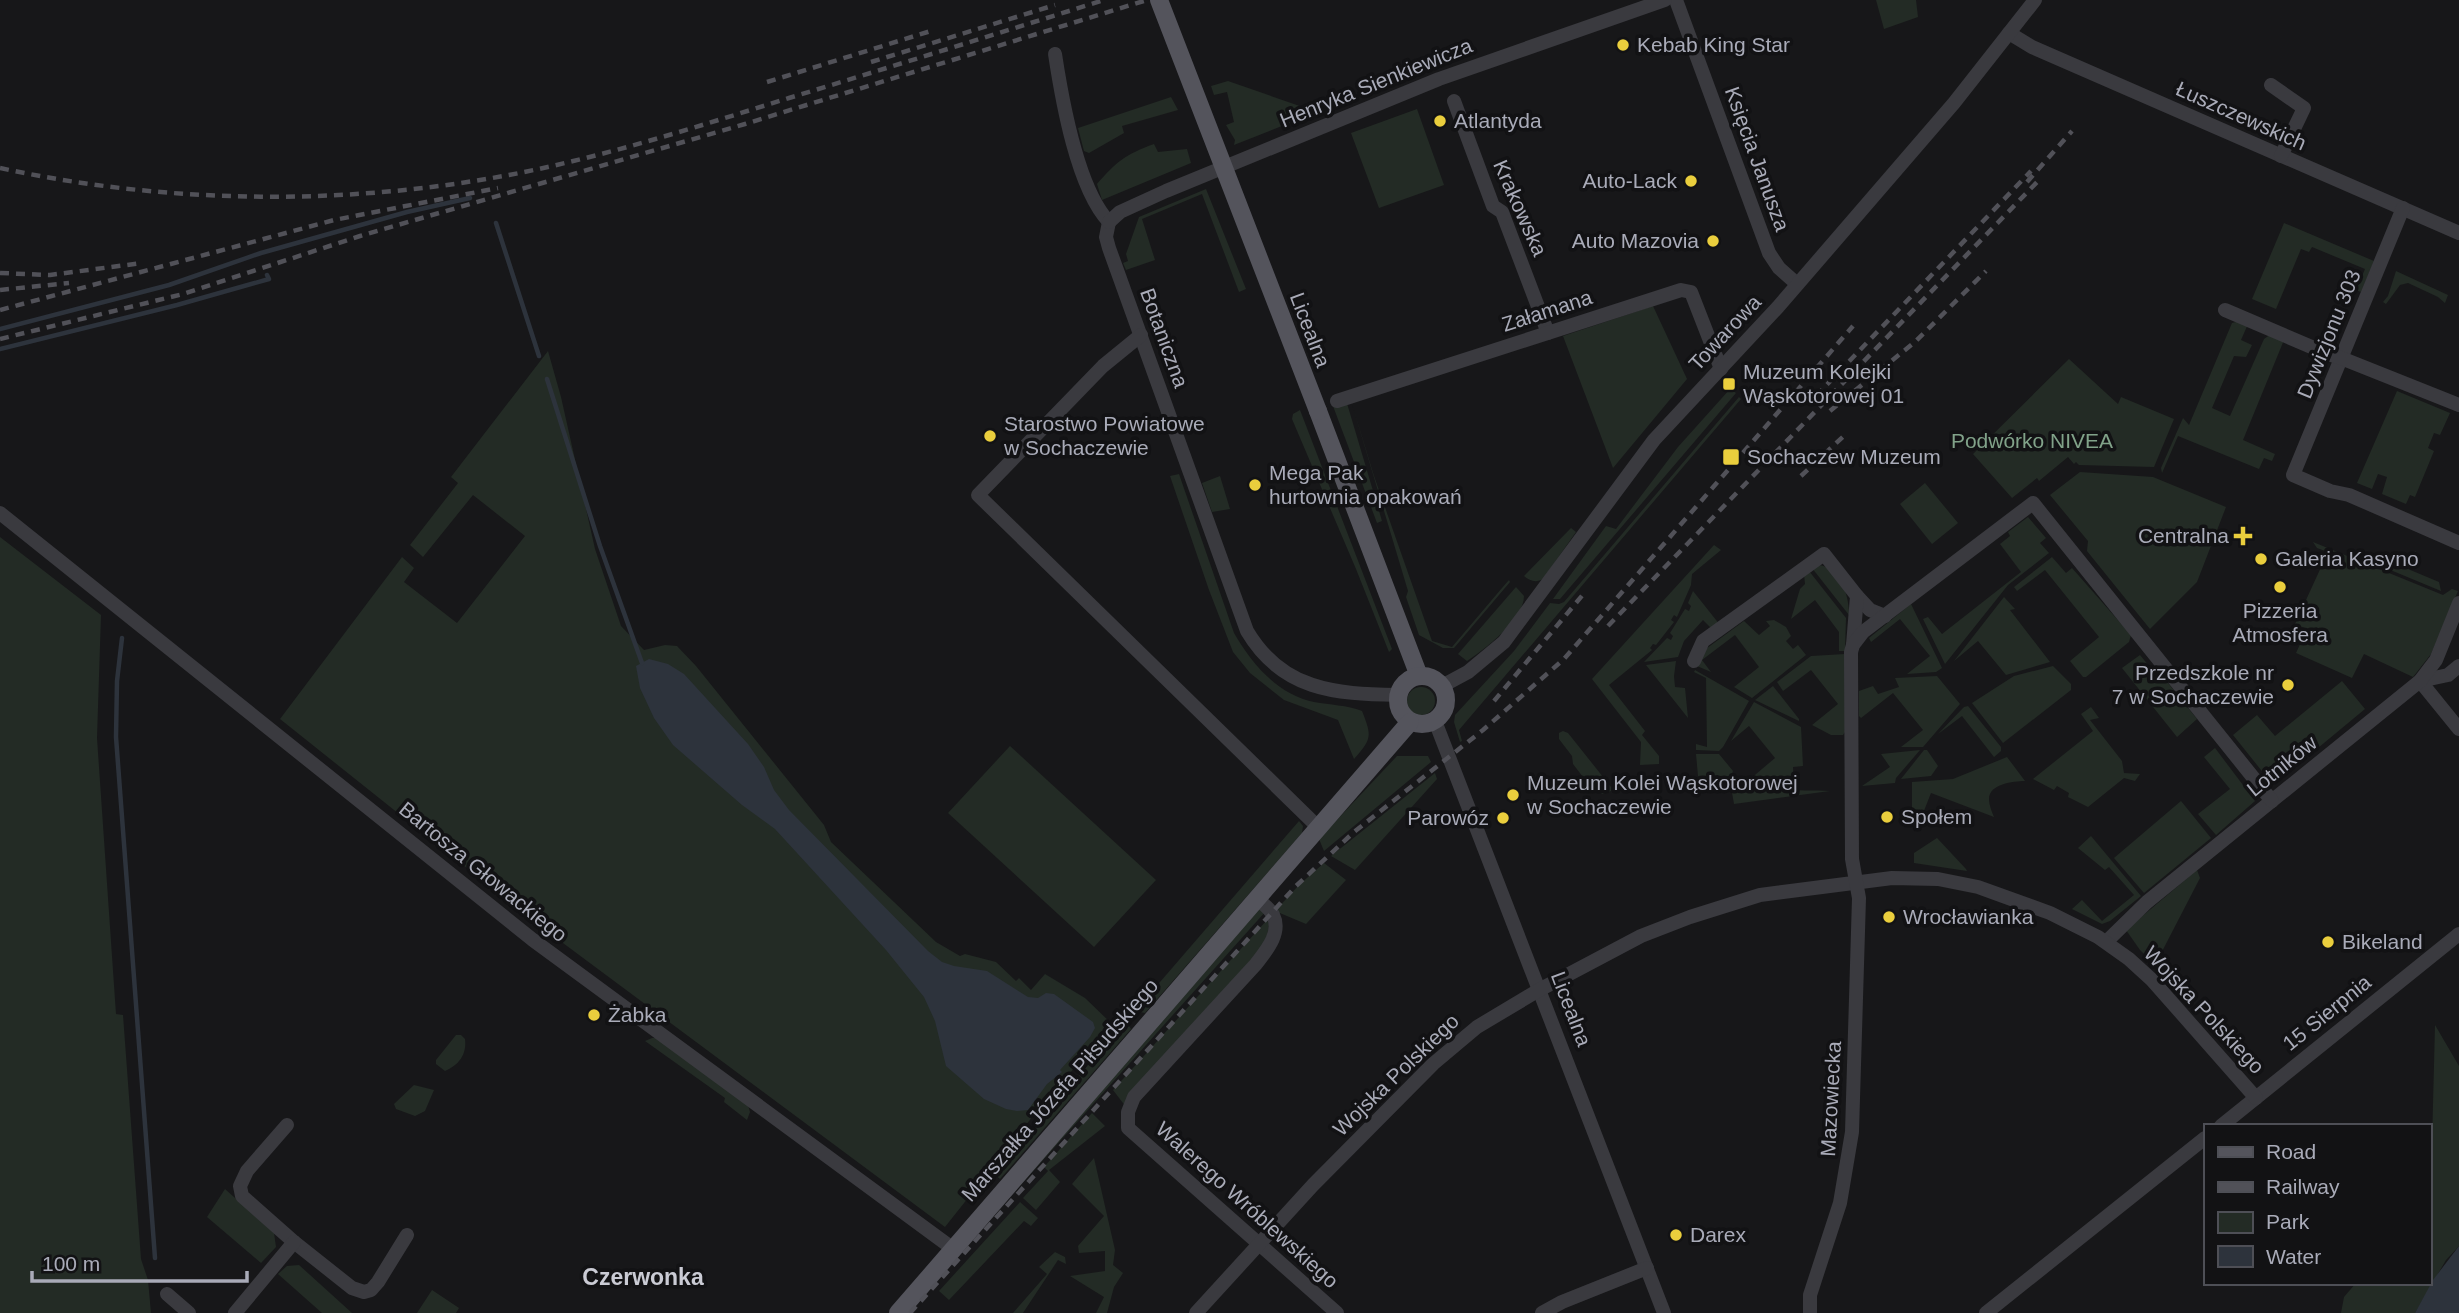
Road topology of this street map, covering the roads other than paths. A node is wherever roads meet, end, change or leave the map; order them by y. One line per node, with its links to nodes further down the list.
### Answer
1 (1159, 0): 21 (main road, Licealna, bridge)
2 (1665, 0): 10 (street, Henryka Sienkiewicza)
3 (1676, 0): 14 (street, Księcia Janusza)
4 (2035, 0): 5 (street, Towarowa)
5 (2009, 33): 9 (street, Łuszczewskich); 14 (street, Towarowa)
6 (1055, 54): 12 (street, Botaniczna)
7 (2271, 85): 9 (street)
8 (1454, 101): 16 (street, Krakowska)
9 (2281, 156): 11 (street, Łuszczewskich)
10 (1230, 165): 12 (street, Henryka Sienkiewicza); 21 (street, Licealna)
11 (2403, 208): 13 (street, Łuszczewskich); 18 (street, Dywizjonu 303)
12 (1109, 222): 17 (street, Botaniczna)
13 (2459, 233)
14 (1797, 284): 19 (street, Towarowa)
15 (2225, 310): 18 (street)
16 (1548, 332): 19 (street, Załamana); 20 (street, Załamana)
17 (1140, 335): 34 (street, Botaniczna); 39 (street)
18 (2341, 358): 22 (street); 24 (street, Dywizjonu 303)
19 (1721, 369): 33 (street, Towarowa)
20 (1337, 401)
21 (1318, 403): 31 (main road, Licealna)
22 (2459, 405)
23 (0, 513): 52 (street, Bartosza Głowackiego)
24 (2459, 543)
25 (1857, 596): 27 (street); 28 (street, Mazowiecka); 29 (street)
26 (2459, 603): 32 (street, Lotników)
27 (1885, 615): 28 (street); 38 (street)
28 (1853, 645): 40 (street, Mazowiecka)
29 (1694, 662)
30 (2459, 666): 32 (street)
31 (1419, 676): 33 (main road); 34 (main road)
32 (2420, 681): 37 (street); 38 (street, Lotników)
33 (1442, 686): 35 (main road)
34 (1398, 695): 36 (main road)
35 (1435, 721): 36 (main road); 44 (street, Licealna)
36 (1410, 722): 39 (main road, Marszałka Józefa Piłsudskiego)
37 (2459, 729)
38 (2272, 801): 43 (street, Lotników)
39 (1318, 827): 41 (main road, Marszałka Józefa Piłsudskiego)
40 (1857, 882): 43 (street, Wojska Polskiego); 44 (street, Wojska Polskiego); 62 (street, Mazowiecka)
41 (1257, 898): 51 (street, Walerego Wróblewskiego); 52 (main road, Marszałka Józefa Piłsudskiego)
42 (2459, 934): 45 (street, 15 Sierpnia)
43 (2106, 942): 45 (street, Wojska Polskiego)
44 (1539, 990): 51 (street, Wojska Polskiego); 53 (street, Licealna)
45 (2256, 1098): 46 (street, 15 Sierpnia)
46 (2224, 1124)
47 (287, 1125): 50 (street)
48 (2204, 1139): 63 (street)
49 (407, 1235): 50 (street)
50 (293, 1242): 56 (street)
51 (1259, 1243): 58 (street, Wojska Polskiego); 59 (street, Walerego Wróblewskiego)
52 (952, 1248): 57 (main road, Marszałka Józefa Piłsudskiego)
53 (1647, 1268): 60 (street); 61 (street, Licealna)
54 (167, 1294): 55 (street)
55 (189, 1313)
56 (234, 1313)
57 (898, 1313)
58 (1196, 1313)
59 (1337, 1313)
60 (1542, 1313)
61 (1664, 1313)
62 (1810, 1313)
63 (1986, 1313)

